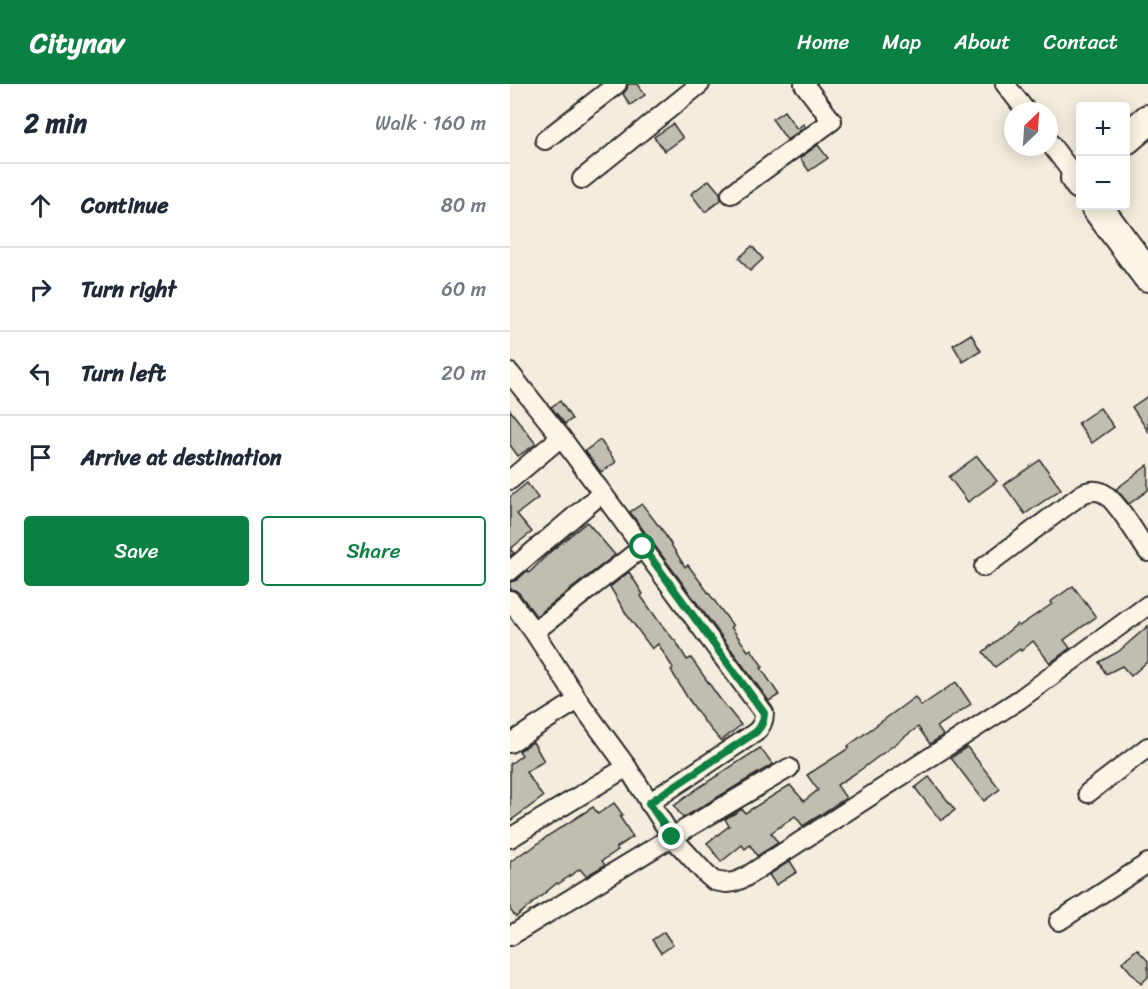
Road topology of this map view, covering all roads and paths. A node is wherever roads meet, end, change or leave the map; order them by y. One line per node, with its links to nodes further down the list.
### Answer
1 (617, 84): 8 (street)
2 (700, 84): 11 (street)
3 (804, 84): 12 (street)
4 (1005, 84): 5 (street)
5 (1019, 102)
6 (1148, 120): 7 (main road)
7 (1130, 134)
8 (545, 141)
9 (1058, 153): 10 (street)
10 (1076, 175)
11 (582, 178)
12 (731, 194)
13 (1099, 210): 14 (main road)
14 (1148, 276)
15 (513, 384): 16 (street)
16 (561, 437): 17 (street); 18 (street)
17 (510, 480)
18 (602, 492): 19 (street); 22 (street)
19 (643, 547): 25 (street); 32 (street)
20 (1148, 552): 21 (street)
21 (984, 567)
22 (510, 571)
23 (510, 600): 25 (street)
24 (1148, 605): 33 (street)
25 (534, 632): 26 (street)
26 (578, 700): 27 (street); 29 (street)
27 (510, 743)
28 (1148, 747): 31 (street)
29 (627, 767): 32 (street); 34 (street)
30 (789, 768): 33 (street)
31 (1088, 793)
32 (649, 803): 33 (street)
33 (672, 837): 37 (street)
34 (510, 838)
35 (1148, 863): 36 (street)
36 (1059, 921)
37 (510, 936)

